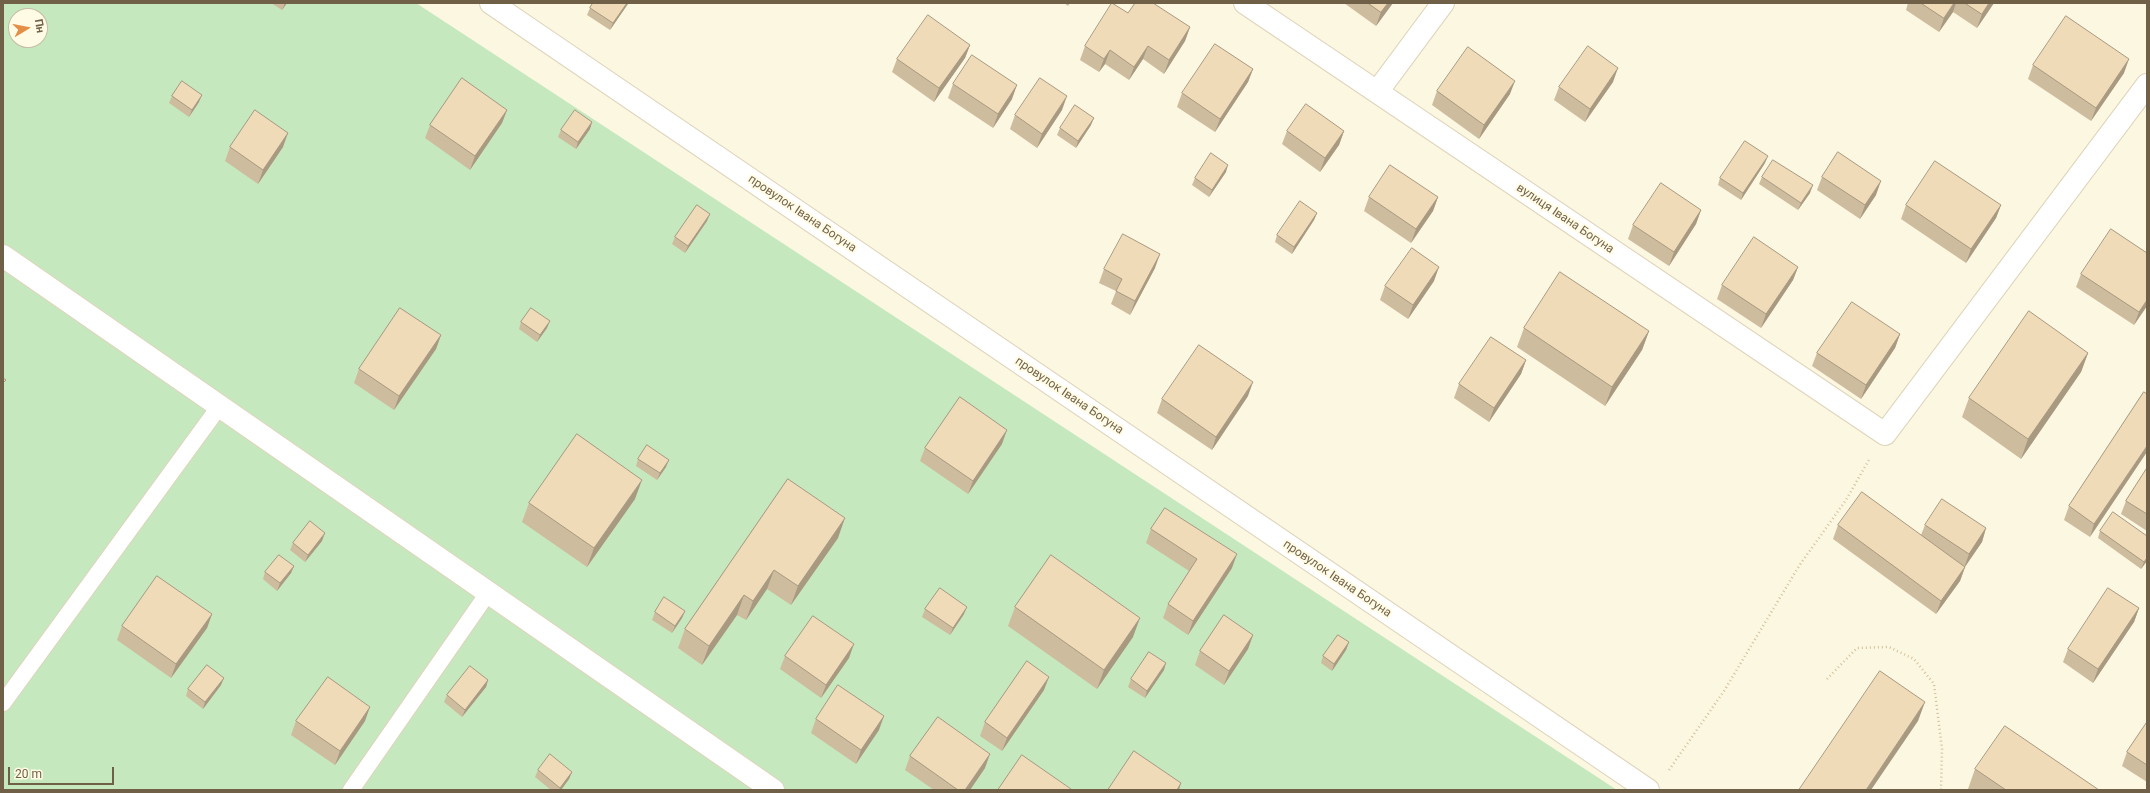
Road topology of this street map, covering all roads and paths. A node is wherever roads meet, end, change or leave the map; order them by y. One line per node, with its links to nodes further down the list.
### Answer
1 (491, 3): 15 (street, провулок Івана Богуна)
2 (1245, 3): 5 (street, вулиця Івана Богуна)
3 (1443, 3): 5 (street)
4 (2147, 85): 8 (street)
5 (1377, 92): 8 (street, вулиця Івана Богуна)
6 (3, 256): 7 (street)
7 (219, 407): 9 (street); 11 (lane)
8 (1885, 434): 12 (path)
9 (488, 592): 13 (lane); 14 (street)
10 (1828, 678): 16 (path)
11 (3, 703)
12 (1668, 771)
13 (351, 790)
14 (773, 790)
15 (1648, 790)
16 (1940, 790)

